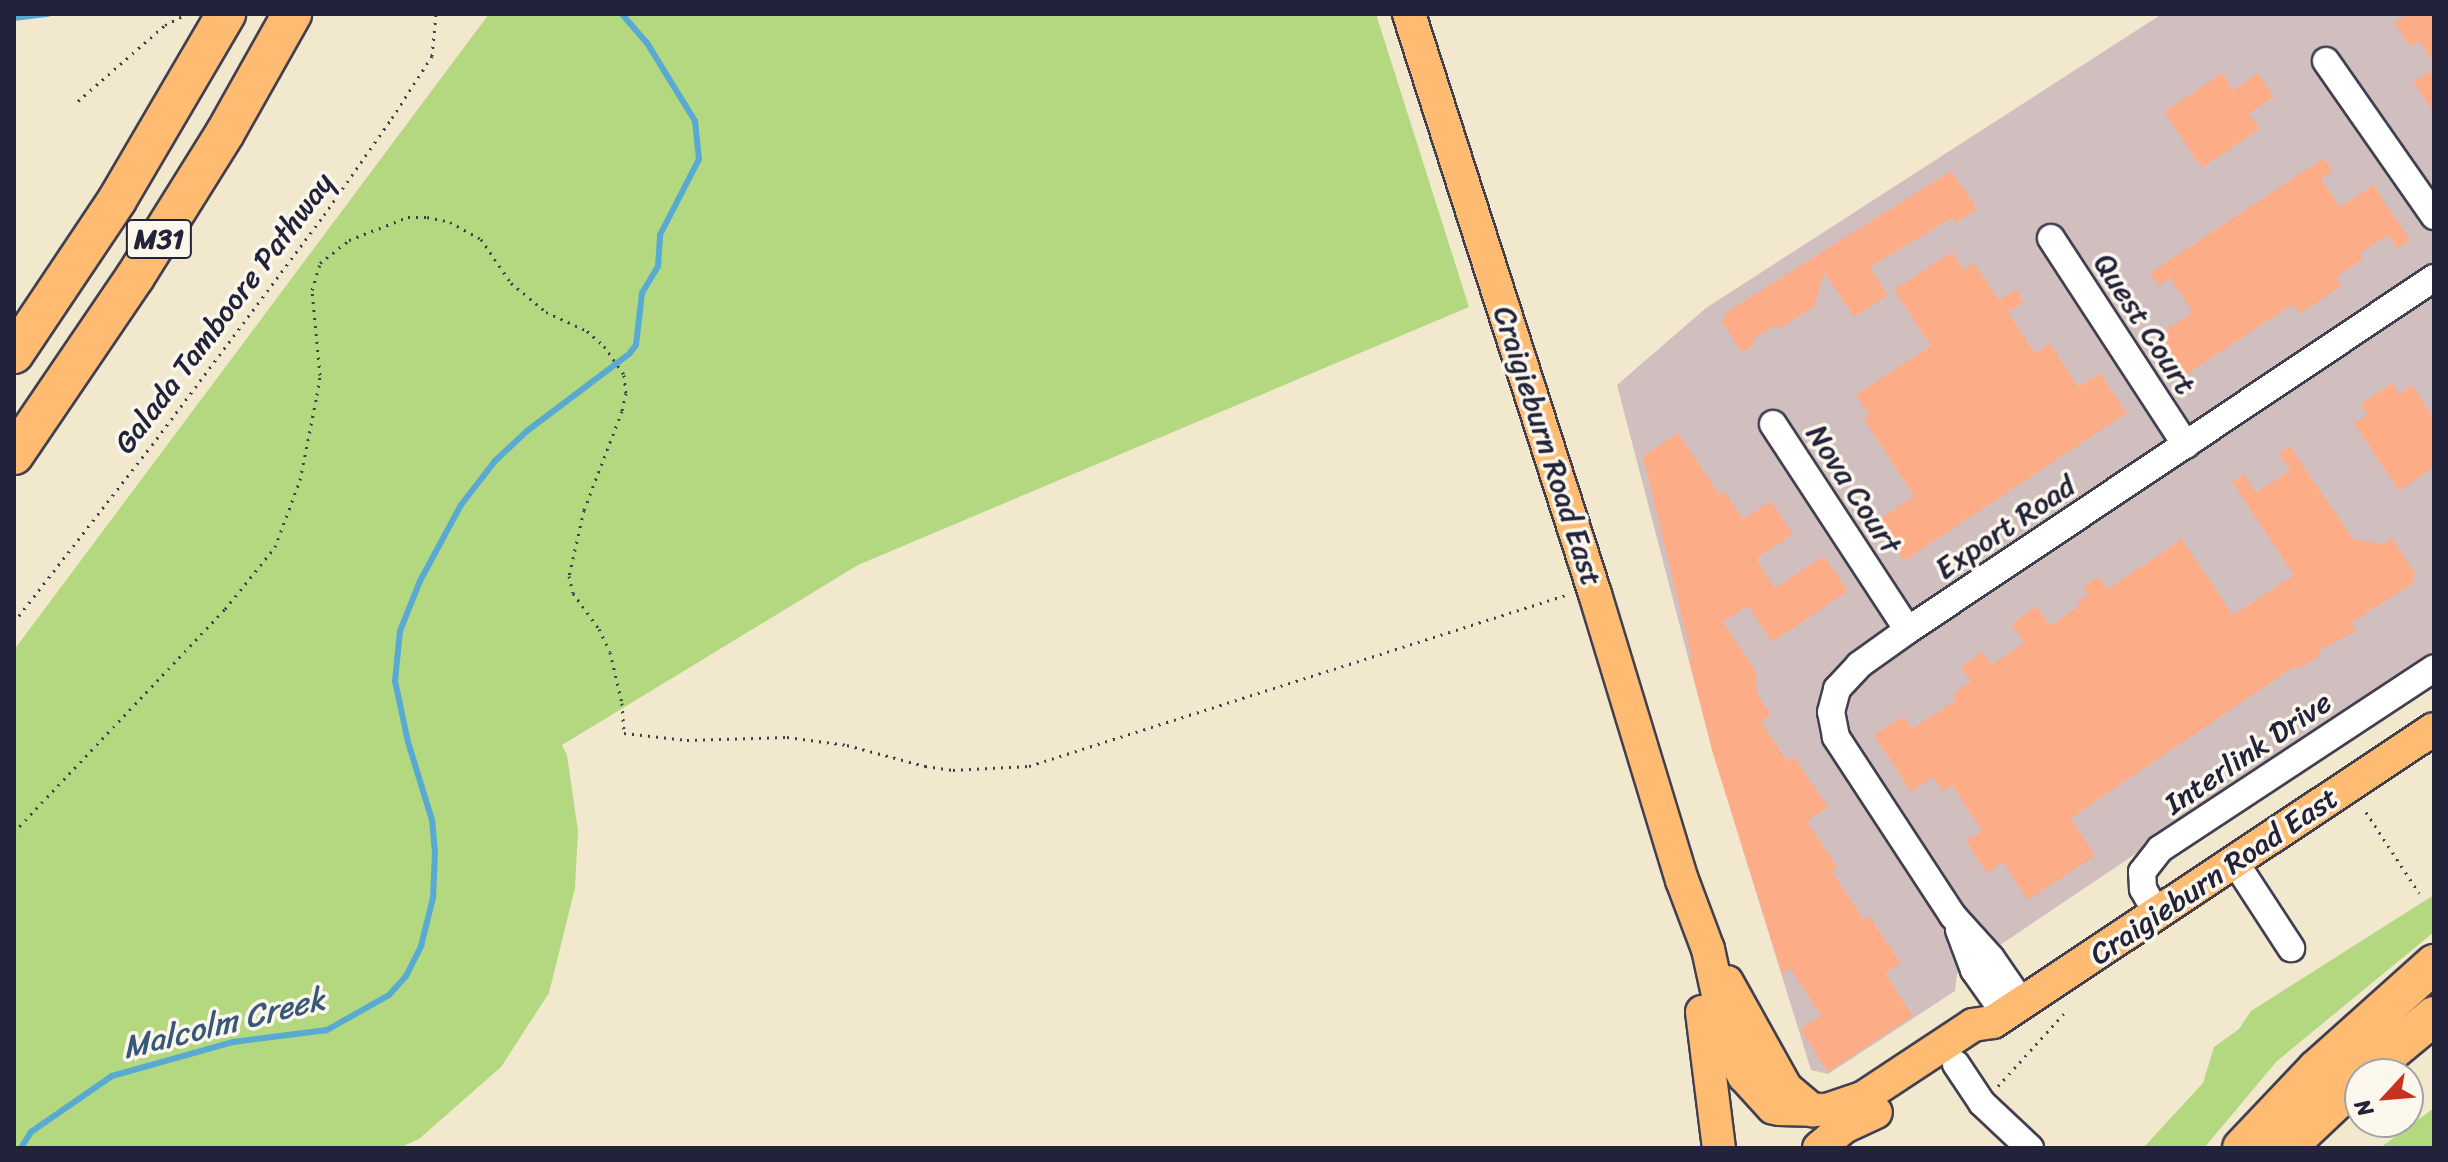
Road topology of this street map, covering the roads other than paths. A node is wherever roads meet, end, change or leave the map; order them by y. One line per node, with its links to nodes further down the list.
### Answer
1 (292, 14): 11 (highway, M31)
2 (1409, 14): 16 (main road, Craigieburn Road East)
3 (210, 20): 8 (highway, M31)
4 (2326, 61): 5 (street)
5 (2434, 216)
6 (2051, 238): 10 (street, Quest Court)
7 (2434, 278): 10 (street, Export Road)
8 (14, 354)
9 (1773, 424): 12 (street, Nova Court)
10 (2186, 445): 12 (street, Export Road)
11 (14, 455)
12 (1908, 630): 21 (street, Export Road)
13 (2434, 668): 17 (street, Interlink Drive)
14 (2434, 729): 15 (main road, Craigieburn Road East)
15 (2235, 862): 17 (main road, Craigieburn Road East); 19 (street)
16 (1682, 880): 18 (main road, Craigieburn Road East); 28 (main road, Craigieburn Road East)
17 (2157, 914): 21 (main road, Craigieburn Road East)
18 (1702, 930): 26 (main road, Craigieburn Road East); 27 (main road)
19 (2291, 948)
20 (2434, 964): 32 (highway)
21 (2007, 1013): 24 (main road, Craigieburn Road East); 27 (main road, Craigieburn Road East)
22 (2434, 1016): 23 (highway)
23 (2384, 1058)
24 (1956, 1064): 30 (main road, Craigieburn Road East); 31 (street)
25 (2344, 1093): 33 (highway)
26 (1775, 1109): 27 (main road, Craigieburn Road East); 28 (main road); 29 (main road)
27 (1813, 1111)
28 (1719, 1148)
29 (1808, 1148)
30 (1819, 1148)
31 (2030, 1148)
32 (2242, 1148)
33 (2286, 1148)

